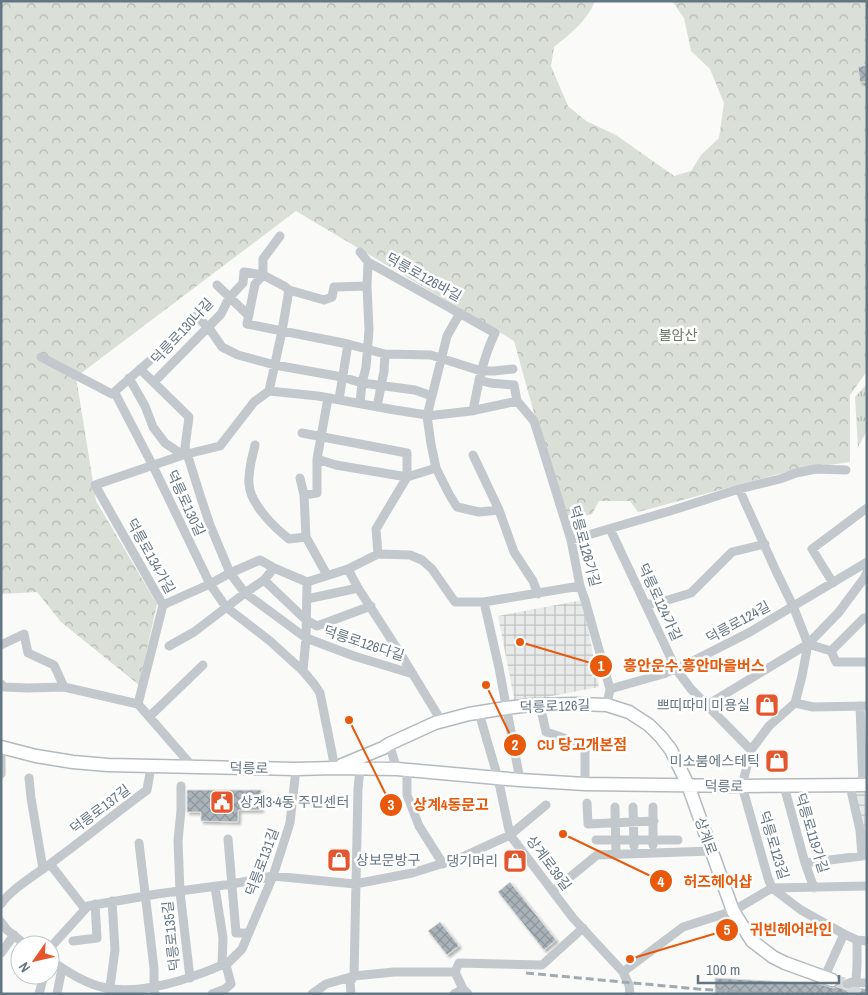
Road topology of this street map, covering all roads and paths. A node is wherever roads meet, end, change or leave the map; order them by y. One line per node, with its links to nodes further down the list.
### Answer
1 (280, 236): 4 (street)
2 (360, 252): 3 (street, 덕릉로126바길)
3 (368, 262): 6 (street); 9 (street, 덕릉로126바길)
4 (263, 275): 7 (street); 8 (street, 덕릉로130나길); 10 (street)
5 (217, 285): 8 (street, 덕릉로130나길)
6 (367, 286): 7 (street); 14 (street)
7 (288, 290): 12 (street)
8 (229, 298): 10 (street); 11 (street, 덕릉로130나길)
9 (460, 312): 17 (street, 덕릉로126바길); 21 (street)
10 (248, 315): 12 (street)
11 (207, 327): 18 (street); 19 (street, 덕릉로130나길); 25 (street, 덕릉로130나길)
12 (282, 332): 13 (street); 18 (street)
13 (348, 344): 14 (street); 22 (street)
14 (368, 350): 15 (street); 26 (street)
15 (385, 354): 17 (street); 27 (street)
16 (40, 357): 29 (street)
17 (440, 358): 21 (street); 30 (street, 덕릉로126바길)
18 (275, 365): 22 (street); 28 (street)
19 (140, 369): 23 (street, 덕릉로130나길); 25 (street, 덕릉로130나길)
20 (513, 369): 21 (street)
21 (481, 370): 24 (street)
22 (342, 377): 26 (street); 32 (street)
23 (129, 378): 29 (street, 덕릉로130나길); 41 (street)
24 (479, 380): 33 (street, 덕릉로126가길); 36 (street)
25 (154, 382): 41 (street, 덕릉로130나길)
26 (362, 383): 27 (street); 34 (street)
27 (381, 386): 30 (street); 35 (street)
28 (269, 391): 31 (street); 41 (street, 덕릉로130길)
29 (115, 393): 44 (street)
30 (432, 396): 37 (street, 덕릉로126바길)
31 (328, 398): 32 (street); 39 (street)
32 (338, 400): 34 (street)
33 (517, 400): 36 (street); 55 (street, 덕릉로126가길)
34 (360, 403): 35 (street)
35 (378, 407): 37 (street)
36 (473, 411): 37 (street)
37 (427, 416): 45 (street)
38 (302, 433): 39 (street)
39 (320, 436): 43 (street); 47 (street)
40 (256, 445): 54 (street)
41 (185, 455): 44 (street, 덕릉로130길); 62 (street, 덕릉로130길)
42 (473, 455): 52 (street)
43 (317, 459): 47 (street); 50 (street)
44 (153, 466): 67 (street, 덕릉로130길); 74 (street, 덕릉로134가길)
45 (436, 468): 47 (street); 52 (street)
46 (846, 470): 49 (street)
47 (407, 477): 57 (street)
48 (300, 478): 50 (street)
49 (739, 489): 53 (street); 56 (street)
50 (304, 495): 54 (street)
51 (867, 508): 66 (street)
52 (499, 510): 71 (street)
53 (610, 529): 55 (street); 76 (street, 덕릉로124가길)
54 (306, 537): 63 (street)
55 (570, 540): 68 (street, 덕릉로126가길)
56 (765, 544): 76 (street); 77 (street)
57 (378, 554): 60 (street); 73 (street)
58 (867, 562): 66 (street, 덕릉로124길)
59 (274, 568): 62 (street); 64 (street); 65 (street)
60 (348, 568): 63 (street); 69 (street, 덕릉로126다길)
61 (867, 572): 82 (street)
62 (230, 573): 67 (street); 70 (street, 덕릉로130길)
63 (326, 575): 65 (street)
64 (264, 580): 70 (street); 80 (street)
65 (307, 582): 72 (street)
66 (833, 583): 77 (street, 덕릉로124길)
67 (210, 584): 74 (street); 78 (street, 덕릉로130길)
68 (580, 586): 71 (street); 93 (street, 덕릉로126가길)
69 (358, 588): 72 (street); 75 (street, 덕릉로126다길)
70 (245, 593): 78 (street); 81 (street, 덕릉로126다길)
71 (538, 594): 73 (street)
72 (307, 599): 80 (street)
73 (484, 602): 100 (street)
74 (163, 605): 95 (street, 덕릉로134가길)
75 (371, 606): 80 (street, 덕릉로126다길); 90 (street, 덕릉로126다길)
76 (646, 606): 88 (street, 덕릉로124가길)
77 (793, 606): 82 (street); 88 (street, 덕릉로124길)
78 (226, 607): 84 (street); 89 (street, 덕릉로130길)
79 (867, 618): 85 (street)
80 (306, 620): 81 (street)
81 (306, 638): 89 (street); 90 (street, 덕릉로126다길)
82 (808, 644): 85 (street); 94 (street); 98 (street)
83 (1, 645): 91 (street)
84 (169, 646)
85 (831, 651): 86 (street)
86 (867, 662)
87 (203, 665): 102 (street)
88 (676, 668): 93 (street, 덕릉로124길); 98 (street, 덕릉로124가길)
89 (303, 671): 110 (street, 덕릉로130길)
90 (413, 674): 103 (street, 덕릉로126다길)
91 (64, 687): 92 (street); 95 (street)
92 (2, 688)
93 (610, 688): 97 (street, 덕릉로126가길)
94 (795, 703): 99 (street); 106 (street)
95 (138, 704): 102 (street)
96 (540, 704): 97 (main road, 덕릉로126길); 100 (main road, 덕릉로126길); 118 (street)
97 (607, 705): 119 (main road, 덕릉로126길)
98 (707, 705): 106 (street, 덕릉로124가길)
99 (863, 706): 120 (street)
100 (506, 708): 101 (main road, 덕릉로126길); 117 (street)
101 (479, 713): 103 (main road, 덕릉로126길); 116 (street)
102 (149, 717): 108 (street)
103 (442, 722): 104 (main road, 덕릉로126길)
104 (389, 744): 110 (main road, 덕릉로126길); 113 (street)
105 (1, 747): 109 (main road, 덕릉로)
106 (751, 750): 122 (street)
107 (1, 757): 114 (street)
108 (192, 766): 109 (main road, 덕릉로); 112 (main road, 덕릉로)
109 (151, 767): 146 (street, 덕릉로137길)
110 (335, 768): 111 (main road, 덕릉로); 112 (main road, 덕릉로)
111 (360, 768): 113 (main road, 덕릉로); 149 (street)
112 (296, 769): 147 (street, 덕릉로131길)
113 (402, 769): 116 (main road, 덕릉로); 145 (street)
114 (1, 774)
115 (29, 778): 146 (street)
116 (498, 778): 117 (main road, 덕릉로); 132 (street, 상계로39길)
117 (520, 780): 118 (main road, 덕릉로)
118 (585, 784): 119 (main road, 덕릉로)
119 (688, 785): 122 (main road, 덕릉로); 140 (main road, 상계로)
120 (860, 785): 123 (main road, 덕릉로); 144 (street)
121 (181, 786): 155 (street, 덕릉로135길)
122 (742, 786): 123 (main road, 덕릉로); 152 (street, 덕릉로123길)
123 (784, 786): 144 (street, 덕릉로119가길)
124 (587, 803): 130 (street)
125 (546, 805): 132 (street)
126 (615, 807): 130 (street)
127 (633, 807): 131 (street)
128 (653, 807): 129 (street)
129 (654, 821): 131 (street); 137 (street)
130 (616, 822): 131 (street); 135 (street)
131 (634, 822): 136 (street)
132 (510, 835): 145 (street); 154 (street, 상계로39길)
133 (228, 839): 148 (street)
134 (596, 840): 135 (street)
135 (616, 840): 136 (street); 142 (street)
136 (634, 840): 137 (street); 143 (street)
137 (653, 840): 138 (street); 141 (street)
138 (678, 840)
139 (139, 842): 156 (street)
140 (711, 851): 141 (street); 161 (main road, 상계로)
141 (653, 853): 143 (street)
142 (616, 854): 143 (street); 154 (street)
143 (634, 854)
144 (805, 863): 153 (street, 덕릉로119가길)
145 (443, 864): 149 (street)
146 (47, 866): 158 (street, 덕릉로137길); 160 (street)
147 (273, 876): 148 (street); 149 (street); 164 (street, 덕릉로131길)
148 (232, 884): 151 (street); 164 (street, 덕릉로131길)
149 (355, 884): 176 (street)
150 (867, 886): 153 (street, 덕릉로119가길)
151 (215, 887): 155 (street); 172 (street)
152 (772, 888): 153 (street, 덕릉로119가길); 161 (street); 165 (street, 덕릉로123길)
153 (814, 888)
154 (553, 891): 163 (street, 상계로39길)
155 (180, 892): 156 (street); 177 (street, 덕릉로135길)
156 (145, 896): 157 (street); 180 (street)
157 (112, 901): 159 (street); 181 (street)
158 (1, 904)
159 (95, 904): 160 (street); 169 (street)
160 (85, 909): 167 (street)
161 (733, 911): 175 (street); 178 (main road, 상계로)
162 (1, 922): 166 (street)
163 (583, 928): 174 (street); 175 (street, 상계로39길)
164 (249, 933): 172 (street, 덕릉로131길)
165 (844, 934): 170 (street, 덕릉로123길); 178 (street)
166 (14, 935)
167 (60, 937)
168 (10, 941): 171 (street)
169 (73, 941)
170 (862, 941): 179 (street, 덕릉로123길)
171 (1, 953)
172 (224, 965): 177 (street, 덕릉로131길); 184 (street)
173 (62, 968): 181 (street, 덕릉로131길); 183 (street)
174 (455, 972): 176 (street); 182 (street)
175 (623, 972): 188 (street, 상계로39길)
176 (354, 976): 185 (street); 186 (street)
177 (190, 978): 180 (street, 덕릉로131길)
178 (828, 979)
179 (867, 983)
180 (154, 990): 181 (street, 덕릉로131길)
181 (111, 991)
182 (466, 991): 187 (street)
183 (57, 994)
184 (212, 994)
185 (312, 994)
186 (351, 994)
187 (454, 994)
188 (630, 994)

